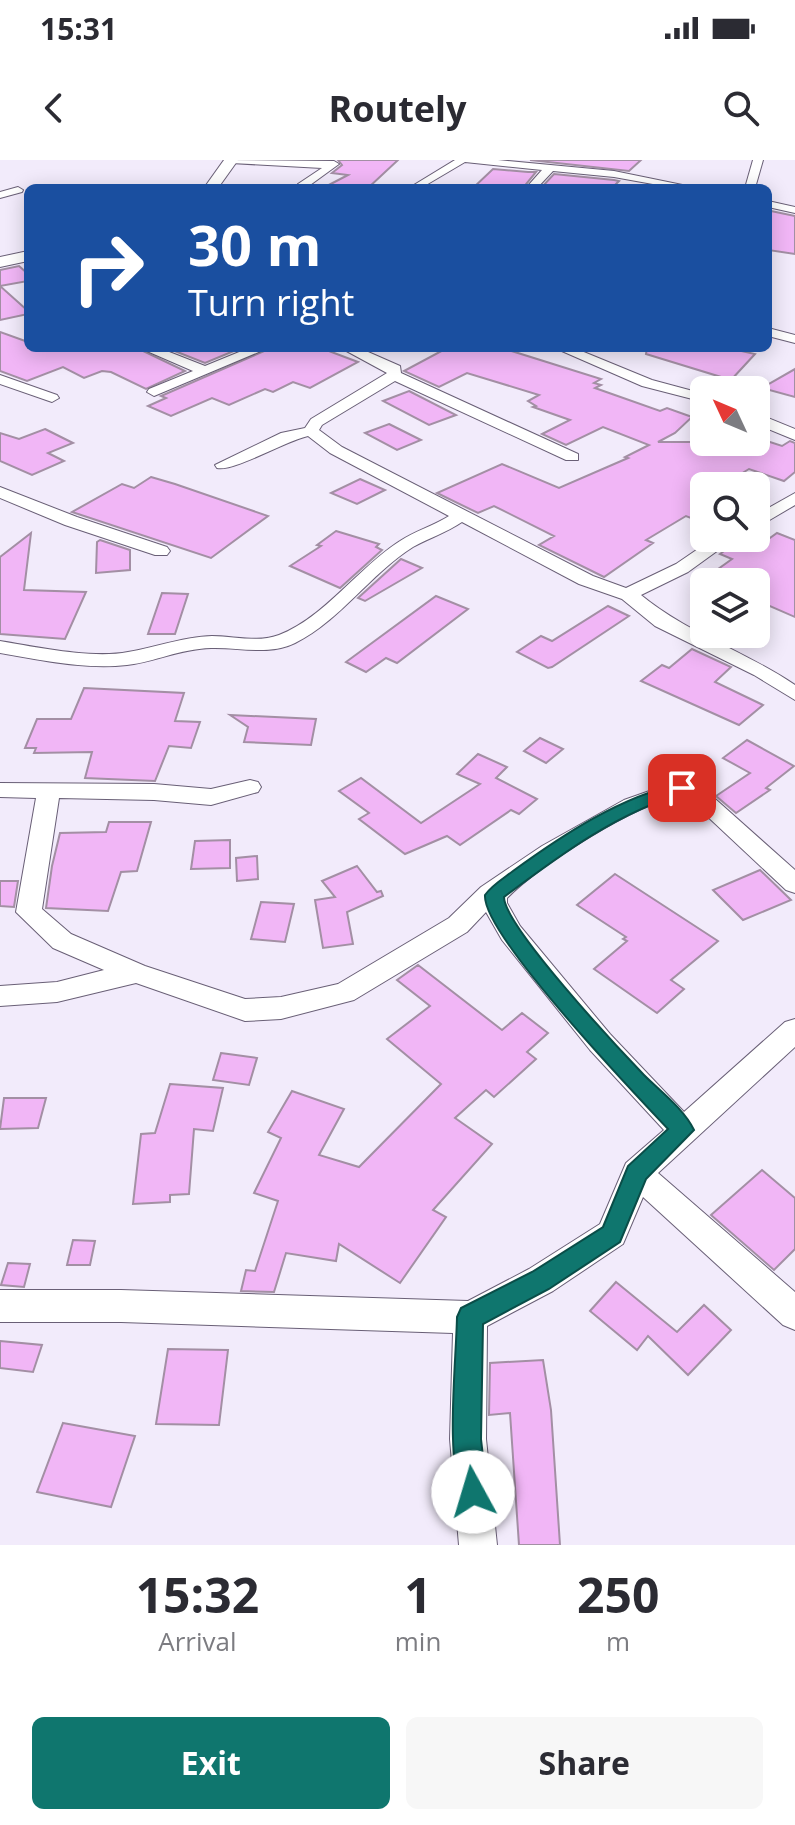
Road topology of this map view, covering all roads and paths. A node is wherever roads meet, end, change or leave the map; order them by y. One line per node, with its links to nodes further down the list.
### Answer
1 (231, 160): 4 (street); 6 (main road)
2 (464, 160): 5 (street); 8 (street)
3 (758, 160): 11 (street)
4 (335, 163): 7 (street)
5 (551, 167): 9 (street); 10 (street)
6 (214, 184)
7 (305, 184)
8 (421, 184)
9 (535, 184)
10 (662, 184)
11 (751, 184)
12 (18, 190): 13 (street)
13 (0, 195)
14 (772, 205): 15 (street)
15 (795, 210)
16 (24, 257): 17 (main road)
17 (0, 262)
18 (772, 333): 19 (street)
19 (795, 339)
20 (157, 352): 24 (street)
21 (251, 352): 24 (street)
22 (358, 352): 25 (street)
23 (572, 352): 28 (street)
24 (206, 371): 27 (street)
25 (394, 375): 31 (street); 33 (street)
26 (0, 379): 29 (street)
27 (154, 392)
28 (690, 394)
29 (52, 398)
30 (770, 424): 32 (street)
31 (311, 431): 34 (street); 38 (street)
32 (795, 435)
33 (572, 457)
34 (223, 465)
35 (0, 492): 39 (street)
36 (795, 498): 37 (street)
37 (770, 514)
38 (460, 516): 41 (street); 42 (street)
39 (161, 551)
40 (701, 552): 41 (street)
41 (629, 595): 43 (street)
42 (0, 647)
43 (795, 694)
44 (250, 787): 46 (street)
45 (0, 790): 46 (street)
46 (49, 790): 49 (street)
47 (795, 884): 48 (street)
48 (503, 886): 49 (street); 52 (street)
49 (136, 973): 50 (street)
50 (0, 996)
51 (795, 1030): 52 (street)
52 (682, 1130): 53 (street)
53 (637, 1173): 55 (street); 56 (street)
54 (0, 1306): 56 (street)
55 (795, 1314)
56 (470, 1317): 57 (street)
57 (478, 1545)

